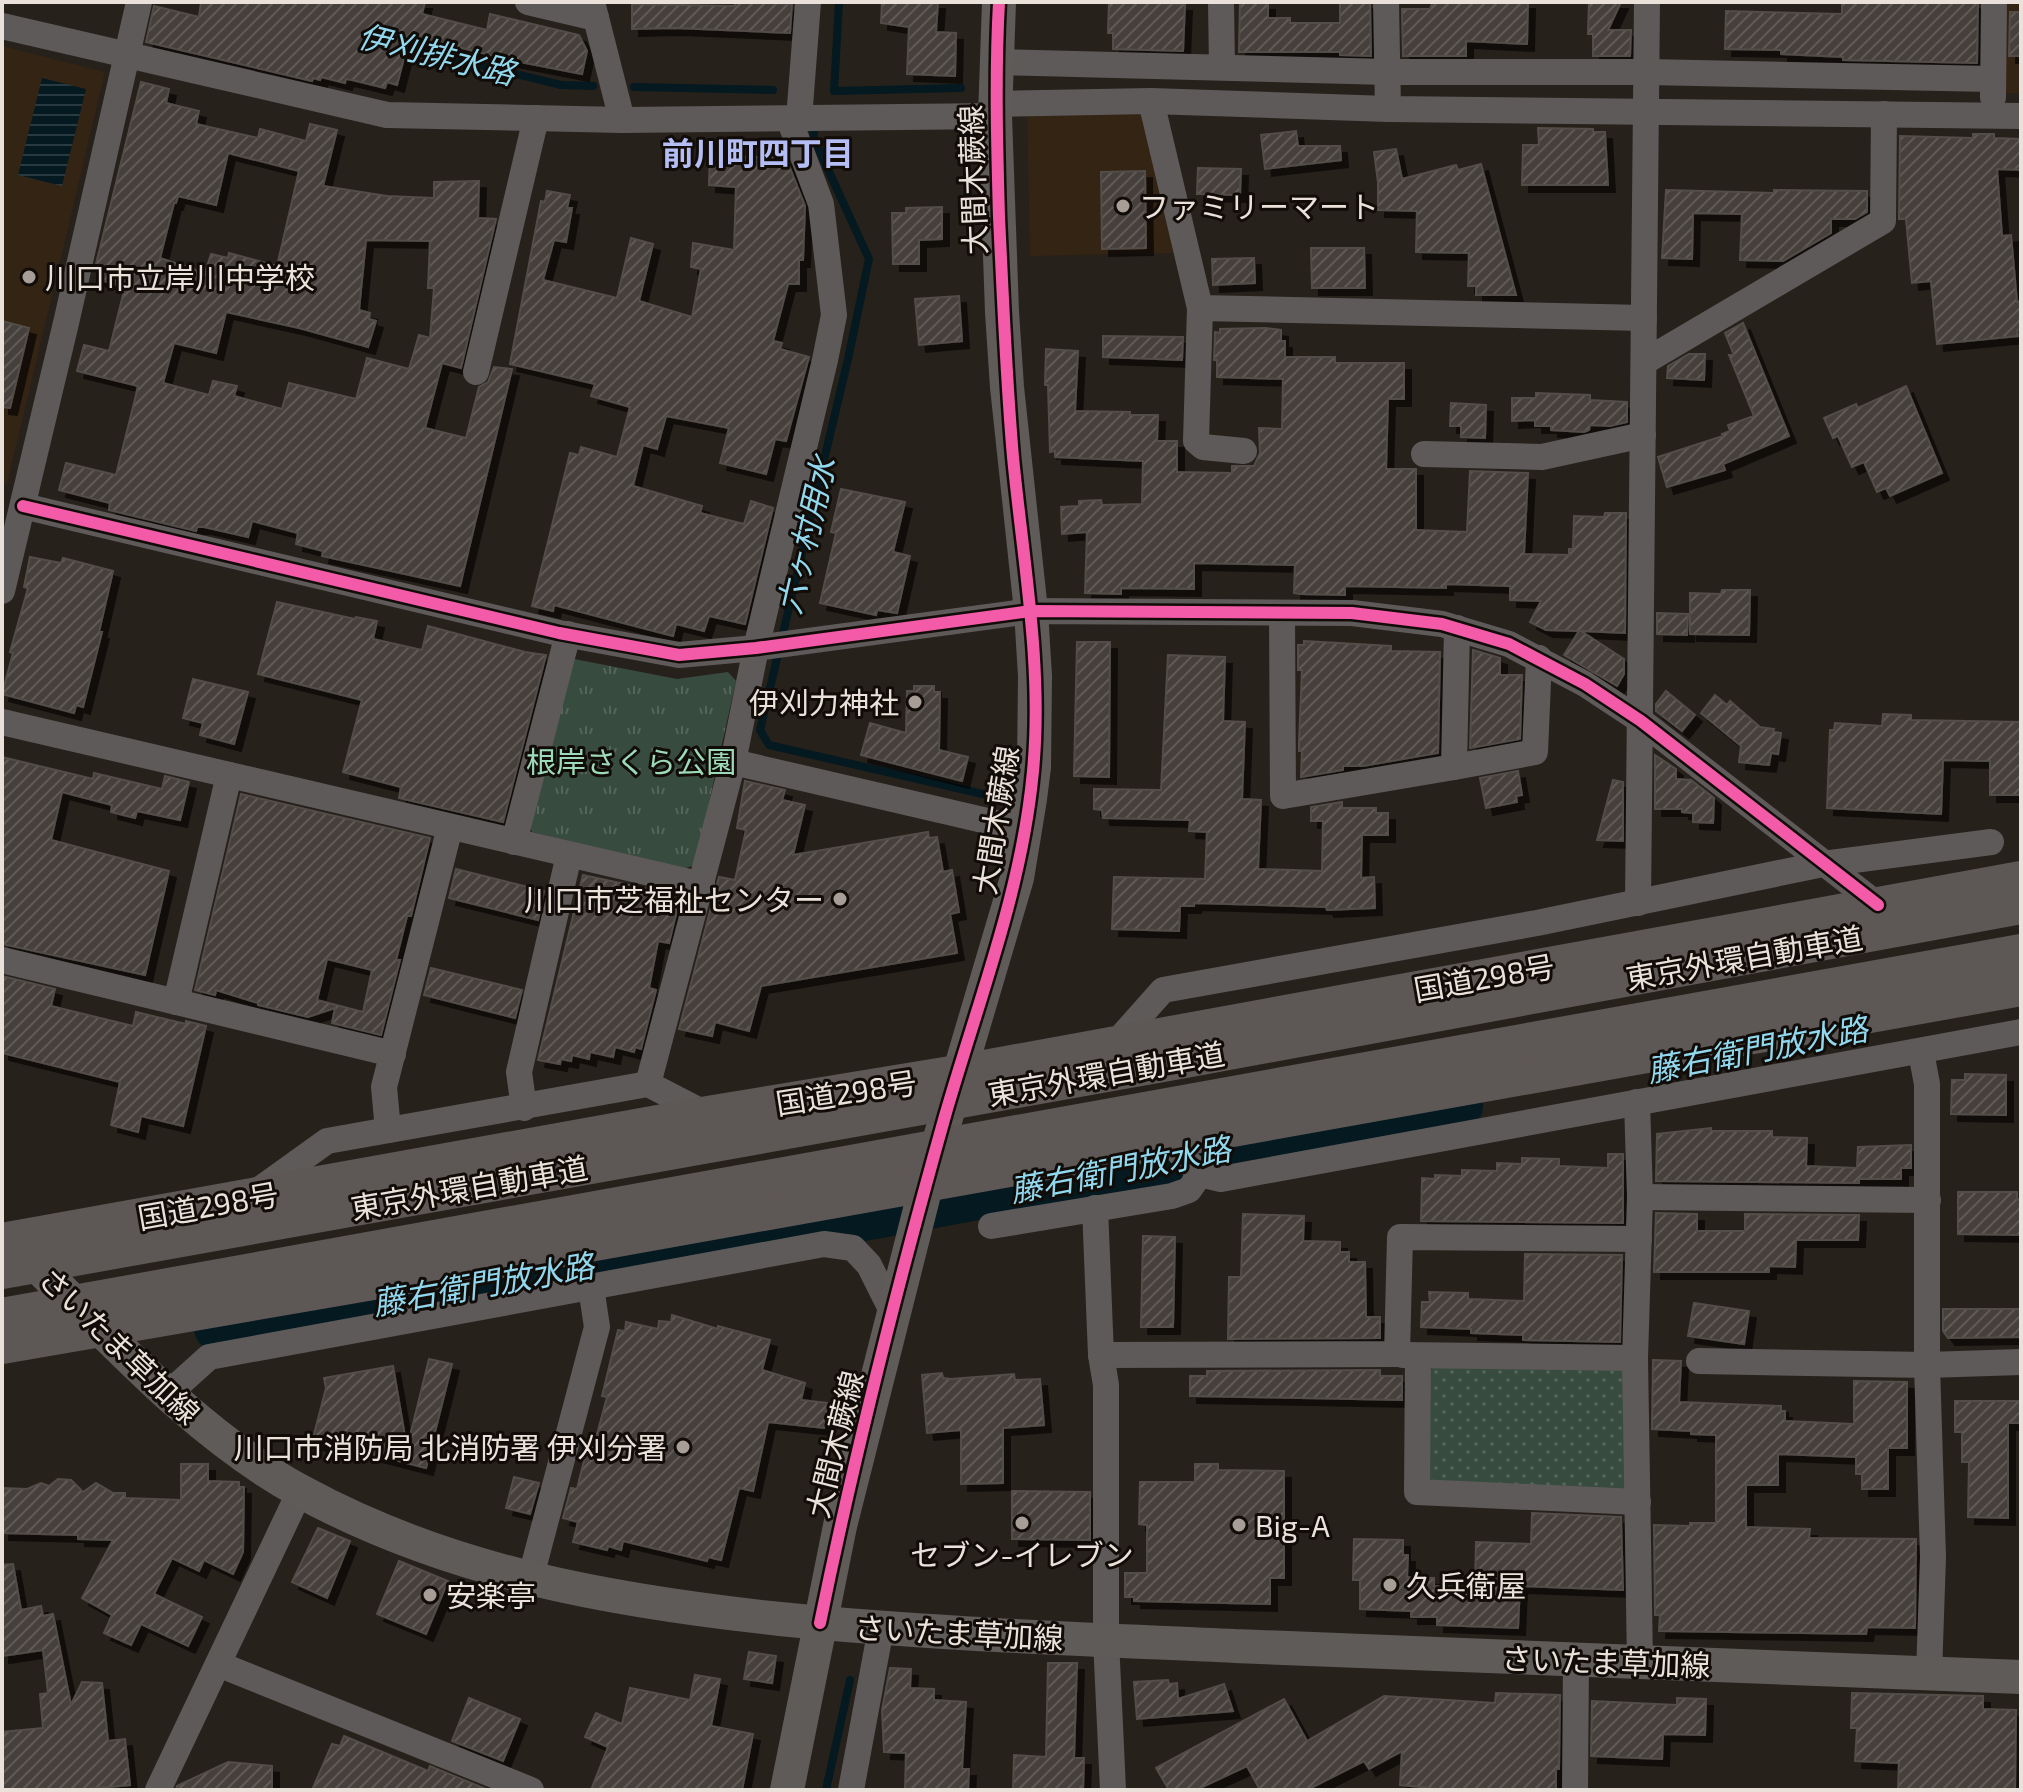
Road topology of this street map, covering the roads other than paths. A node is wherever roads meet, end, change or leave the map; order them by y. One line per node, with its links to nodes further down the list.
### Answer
1 (139, 2): 11 (street)
2 (528, 2): 9 (street)
3 (808, 2): 26 (street)
4 (999, 2): 12 (main road, 大間木蕨線)
5 (1221, 2): 13 (street)
6 (1386, 2): 14 (street)
7 (1647, 2): 15 (street)
8 (1994, 2): 16 (street)
9 (594, 10): 17 (street)
10 (2, 26): 11 (street)
11 (126, 54): 25 (street); 34 (street)
12 (996, 62): 13 (street); 20 (main road, 大間木蕨線)
13 (1222, 67): 14 (street)
14 (1389, 72): 15 (street); 19 (street)
15 (1647, 72): 16 (street); 21 (street)
16 (1993, 79): 23 (street)
17 (616, 98): 25 (street); 26 (street)
18 (1151, 101): 19 (street); 20 (street); 27 (street)
19 (1388, 109): 21 (street)
20 (995, 110): 26 (street); 36 (main road, 大間木蕨線)
21 (1646, 113): 22 (street); 28 (street)
22 (1884, 114): 23 (street); 29 (street)
23 (1993, 116): 24 (street)
24 (2021, 116)
25 (536, 118): 30 (street)
26 (794, 119): 40 (street)
27 (1200, 308): 28 (street); 32 (street)
28 (1644, 318): 29 (street)
29 (1644, 362): 31 (street)
30 (476, 372)
31 (1643, 435): 33 (street); 42 (street)
32 (1244, 451)
33 (1424, 454)
34 (23, 506): 35 (street); 39 (street)
35 (2, 591)
36 (1031, 611): 37 (street); 40 (street); 48 (main road, 大間木蕨線)
37 (1282, 613): 38 (street); 45 (street)
38 (1457, 628): 41 (street); 45 (street)
39 (568, 634): 40 (street); 49 (street)
40 (756, 648): 44 (street)
41 (1539, 658): 42 (street); 45 (street)
42 (1641, 721): 52 (street); 55 (street)
43 (2, 722): 46 (street)
44 (733, 762): 48 (street); 54 (street)
45 (1454, 767)
46 (229, 775): 47 (street); 61 (street)
47 (450, 827): 49 (street); 65 (street)
48 (1026, 830): 66 (main road, 大間木蕨線)
49 (514, 842): 51 (street)
50 (1991, 842): 52 (street)
51 (569, 855): 54 (street); 69 (street)
52 (1823, 864): 55 (street); 56 (street)
53 (2021, 880): 56 (highway, 国道298号)
54 (702, 885): 67 (street)
55 (1638, 903): 63 (street)
56 (1878, 905): 63 (highway, 国道298号)
57 (2021, 905): 81 (highway, 東京外環自動車道, bridge)
58 (2021, 953): 84 (highway, 東京外環自動車道, bridge)
59 (2, 960): 61 (street)
60 (2021, 987): 72 (highway)
61 (176, 1002): 65 (street)
62 (2021, 1032): 64 (street)
63 (1114, 1045): 66 (highway, 国道298号)
64 (1921, 1052): 68 (street); 77 (street)
65 (393, 1054): 71 (street)
66 (957, 1074): 70 (highway, 国道298号); 74 (main road, 大間木蕨線)
67 (648, 1084): 69 (street); 70 (street)
68 (1637, 1102): 73 (street); 75 (street)
69 (524, 1108): 71 (street)
70 (708, 1115): 76 (highway, 国道298号)
71 (388, 1130): 76 (street)
72 (1167, 1140): 73 (street); 74 (highway)
73 (1200, 1174): 78 (street)
74 (927, 1182): 83 (main road, 大間木蕨線); 85 (highway)
75 (1640, 1197): 77 (street); 80 (street)
76 (246, 1199): 81 (highway, 国道298号)
77 (1928, 1200): 92 (street)
78 (1095, 1208): 79 (street); 87 (street)
79 (991, 1226)
80 (1639, 1239): 88 (street); 89 (street)
81 (4, 1245): 85 (main road, さいたま草加線)
82 (591, 1287): 83 (street); 93 (street); 96 (street)
83 (893, 1313): 97 (main road, 大間木蕨線)
84 (2, 1317)
85 (101, 1327): 86 (highway); 93 (main road, さいたま草加線)
86 (2, 1345)
87 (1101, 1355): 88 (street); 99 (street)
88 (1408, 1355): 89 (street); 95 (street)
89 (1635, 1358): 95 (street)
90 (1699, 1361): 92 (street)
91 (2021, 1362): 92 (street)
92 (1927, 1365): 103 (street)
93 (169, 1393): 94 (main road, さいたま草加線)
94 (300, 1491): 96 (main road, さいたま草加線); 102 (street)
95 (1638, 1502): 101 (street)
96 (530, 1580): 97 (main road, さいたま草加線)
97 (820, 1623): 98 (main road, さいたま草加線); 107 (main road, 大間木蕨線)
98 (881, 1628): 99 (main road, さいたま草加線); 108 (street)
99 (1106, 1640): 100 (main road, さいたま草加線); 109 (street)
100 (1576, 1661): 101 (main road, さいたま草加線); 110 (street)
101 (1640, 1663): 103 (main road, さいたま草加線)
102 (218, 1664): 105 (street); 106 (street)
103 (1929, 1674): 104 (main road, さいたま草加線)
104 (2021, 1677)
105 (520, 1788)
106 (158, 1790)
107 (787, 1790)
108 (851, 1790)
109 (1113, 1790)
110 (1575, 1790)

